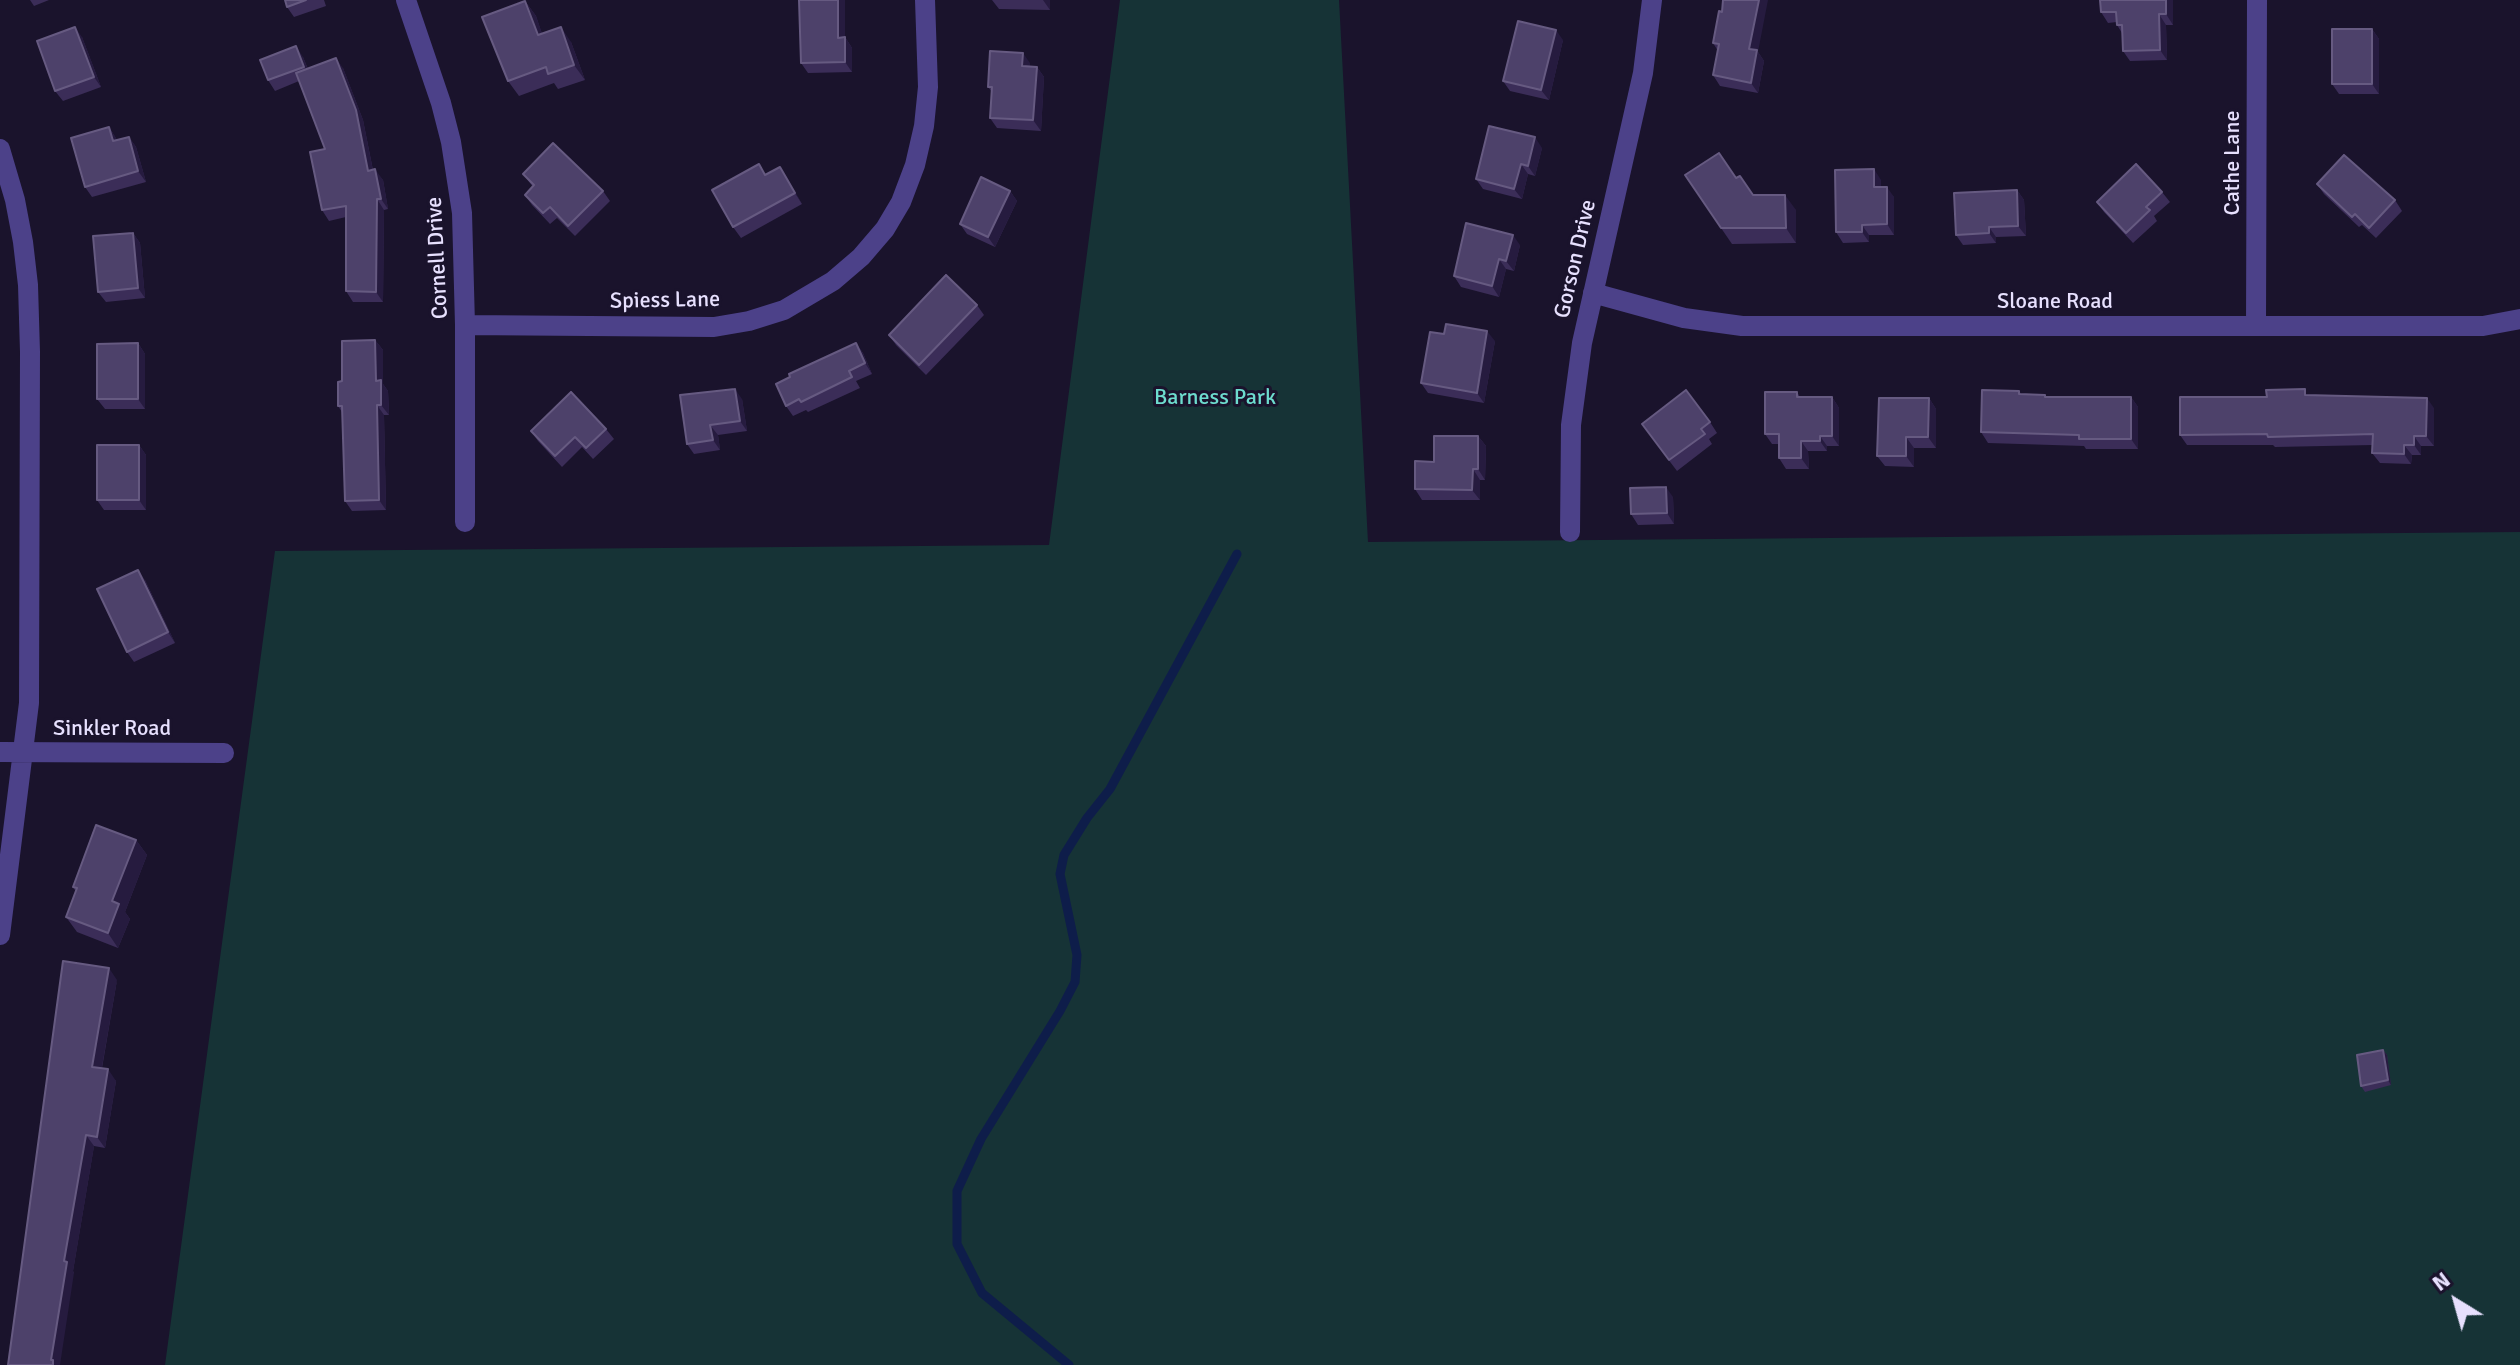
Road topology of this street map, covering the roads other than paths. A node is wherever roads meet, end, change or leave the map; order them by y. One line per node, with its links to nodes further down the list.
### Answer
1 (406, 0): 8 (street, Cornell Drive)
2 (925, 0): 8 (street, Spiess Lane)
3 (1652, 0): 6 (street, Gorson Drive)
4 (2257, 0): 9 (street, Cathe Lane)
5 (0, 149): 13 (street)
6 (1593, 293): 9 (street, Sloane Road); 11 (street, Gorson Drive)
7 (2520, 319): 9 (street, Sloane Road)
8 (465, 325): 10 (street, Cornell Drive)
9 (2256, 326)
10 (465, 522)
11 (1570, 532)
12 (0, 752): 13 (street, Sinkler Road)
13 (23, 752): 14 (street, Sinkler Road); 15 (street)
14 (224, 753)
15 (0, 935)

